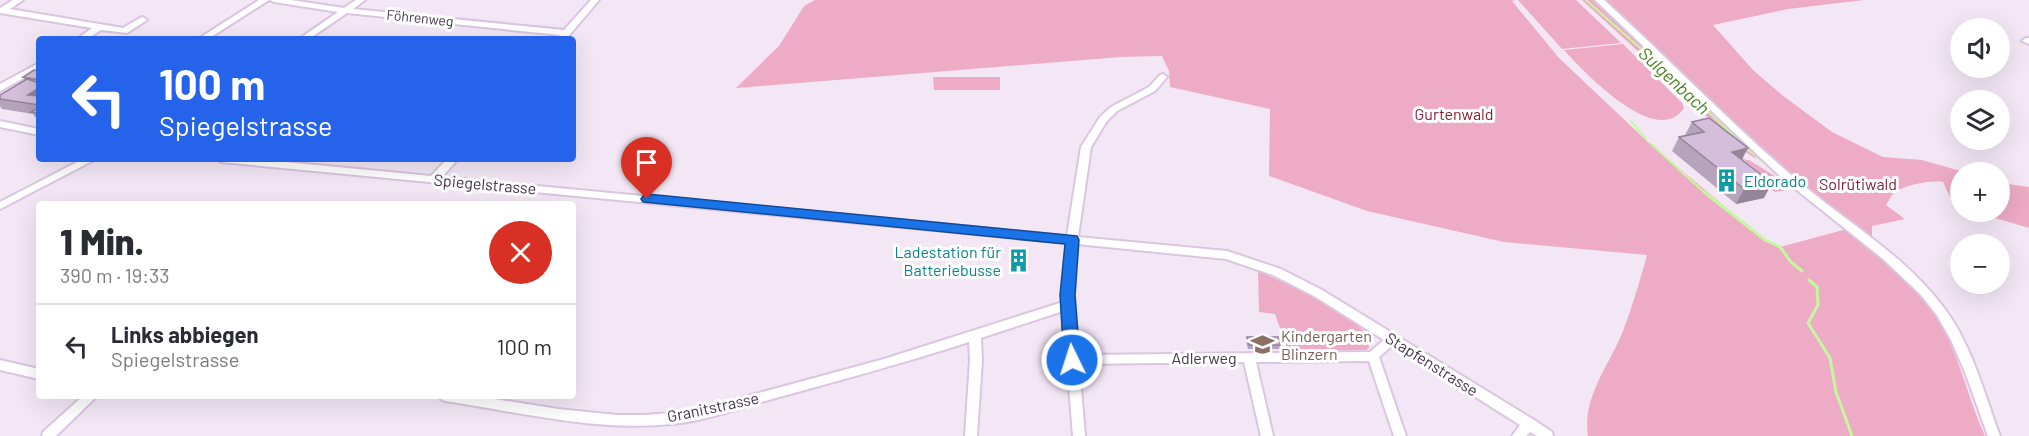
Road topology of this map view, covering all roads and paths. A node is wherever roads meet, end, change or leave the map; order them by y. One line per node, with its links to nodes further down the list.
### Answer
1 (19, 0): 7 (street)
2 (265, 0): 12 (street)
3 (274, 0): 8 (street, Föhrenweg)
4 (362, 0): 8 (street)
5 (595, 0): 14 (street)
6 (1599, 0): 44 (street)
7 (2, 8): 10 (street)
8 (349, 10): 13 (street); 14 (street, Föhrenweg)
9 (143, 20): 10 (street)
10 (100, 27): 11 (street)
11 (86, 36)
12 (207, 36)
13 (308, 36)
14 (563, 36)
15 (36, 68): 17 (street)
16 (1163, 76): 25 (street)
17 (0, 88)
18 (0, 124): 19 (street)
19 (36, 131)
20 (85, 162): 24 (street)
21 (253, 162): 23 (street, Spiegelstrasse)
22 (450, 162): 23 (street)
23 (434, 179): 25 (street, Spiegelstrasse)
24 (0, 206)
25 (1072, 240): 26 (street); 28 (street, Stapfenstrasse)
26 (1068, 305): 27 (street, Granitstrasse); 31 (street)
27 (975, 337): 35 (street, Granitstrasse); 38 (street)
28 (1392, 339): 29 (street); 36 (street, Stapfenstrasse)
29 (1373, 356): 30 (street, Adlerweg); 41 (street)
30 (1249, 358): 31 (street, Adlerweg); 40 (street)
31 (1072, 360): 39 (street)
32 (0, 365): 33 (street)
33 (36, 373)
34 (88, 399): 37 (street)
35 (466, 399)
36 (1529, 424): 42 (street); 43 (street, Stapfenstrasse)
37 (48, 436)
38 (971, 436)
39 (1079, 436)
40 (1267, 436)
41 (1400, 436)
42 (1518, 436)
43 (1547, 436)
44 (1994, 436)

